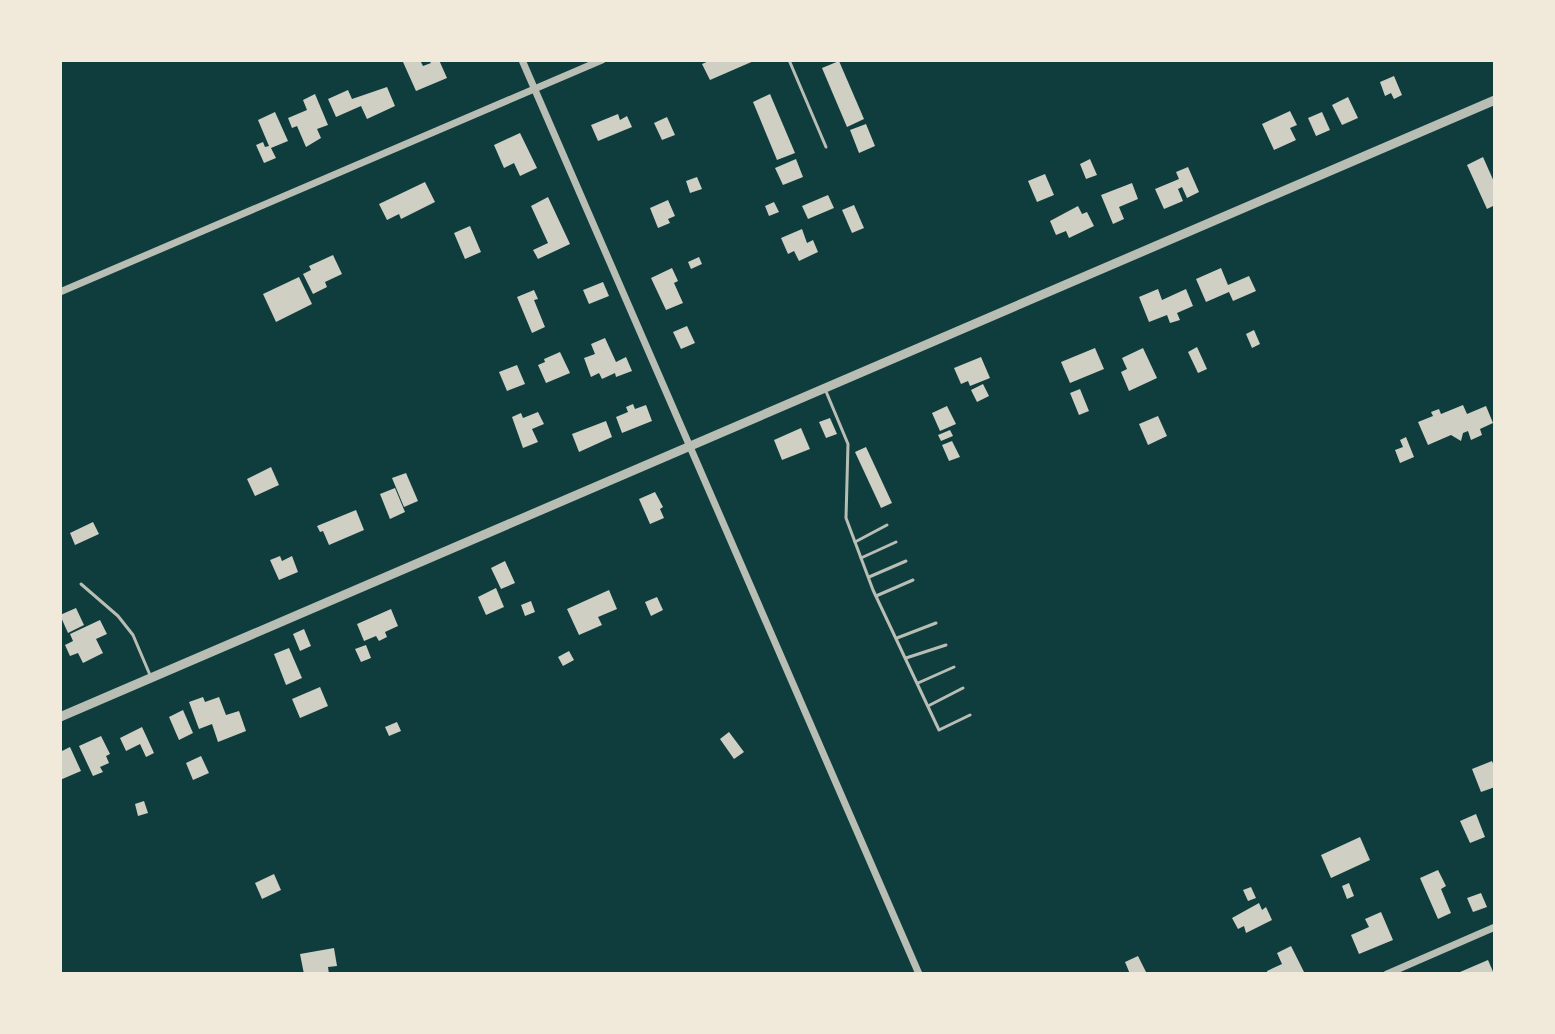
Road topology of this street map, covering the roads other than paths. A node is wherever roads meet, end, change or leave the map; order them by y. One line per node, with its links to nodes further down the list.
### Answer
1 (522, 60): 4 (street)
2 (602, 60): 4 (street)
3 (789, 60): 6 (lane)
4 (534, 88): 7 (street); 9 (street)
5 (1495, 100): 8 (street)
6 (826, 147)
7 (60, 292)
8 (825, 389): 9 (street); 11 (lane)
9 (691, 446): 24 (street); 31 (street)
10 (887, 525): 11 (lane)
11 (855, 542): 13 (lane)
12 (896, 542): 13 (lane)
13 (861, 558): 15 (lane)
14 (906, 561): 15 (lane)
15 (869, 577): 18 (lane)
16 (913, 580): 18 (lane)
17 (81, 584): 24 (lane)
18 (876, 596): 20 (lane)
19 (936, 623): 20 (lane)
20 (897, 638): 22 (lane)
21 (946, 645): 22 (lane)
22 (906, 658): 25 (lane)
23 (954, 667): 25 (lane)
24 (152, 679): 29 (street)
25 (918, 683): 27 (lane)
26 (963, 688): 27 (lane)
27 (928, 706): 28 (lane)
28 (970, 715)
29 (60, 717)
30 (1495, 927): 32 (street)
31 (919, 974)
32 (1387, 974)

